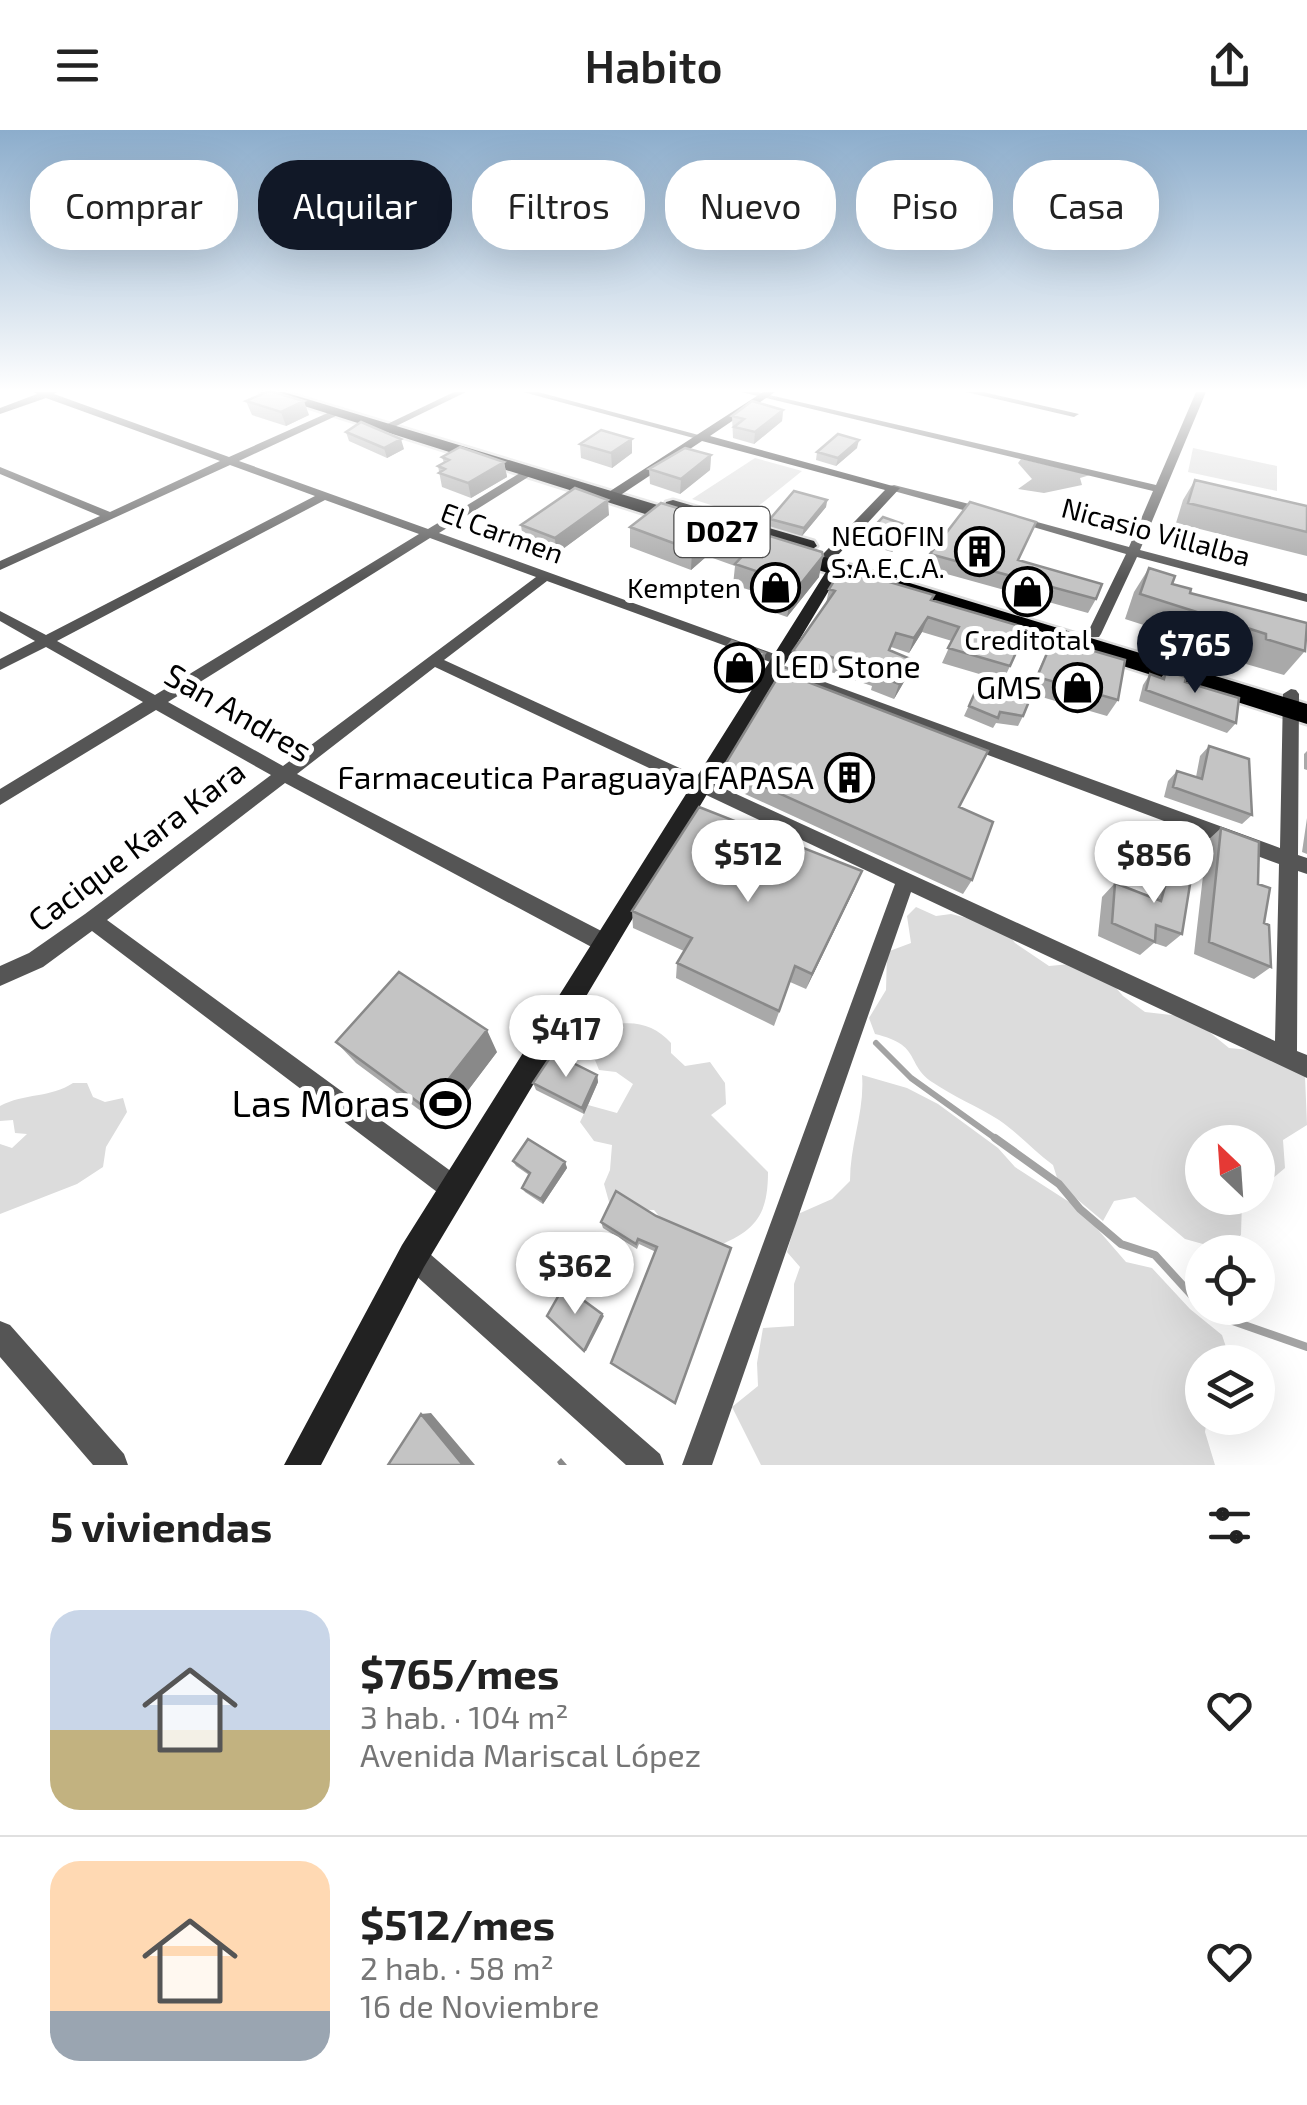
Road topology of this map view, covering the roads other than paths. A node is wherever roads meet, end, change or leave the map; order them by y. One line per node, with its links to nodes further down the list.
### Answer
1 (208, 454): 9 (street, El Carmen)
2 (244, 454): 9 (street)
3 (477, 454): 11 (highway, D027)
4 (485, 454): 14 (highway, D027)
5 (674, 454): 14 (main road)
6 (766, 454): 12 (main road, Nicasio Villalba)
7 (1016, 454): 13 (street)
8 (1175, 454): 13 (street)
9 (228, 462): 15 (street, El Carmen); 16 (street)
10 (0, 470): 16 (street)
11 (529, 472): 14 (highway, D027); 17 (street)
12 (894, 488): 18 (street, Nicasio Villalba); 19 (main road)
13 (1160, 489): 18 (street)
14 (614, 494): 19 (highway, D027)
15 (324, 496): 17 (street, El Carmen); 25 (street)
16 (110, 516): 20 (street)
17 (432, 534): 21 (street, El Carmen); 29 (street)
18 (1134, 552): 22 (street, Nicasio Villalba); 24 (street)
19 (834, 562): 24 (highway, D027); 27 (main road); 30 (highway, D027)
20 (0, 566)
21 (545, 576): 26 (street, Cacique Kara Kara); 27 (street, El Carmen)
22 (1307, 598)
23 (0, 615): 25 (street, San Andres)
24 (1094, 634): 30 (highway, D027)
25 (46, 641): 28 (street); 29 (street, San Andres)
26 (434, 661): 31 (street, Cacique Kara Kara); 32 (street)
27 (775, 664): 32 (main road); 34 (street, El Carmen)
28 (0, 665)
29 (156, 700): 31 (street, San Andres); 33 (street)
30 (1299, 704): 34 (street)
31 (284, 774): 37 (street, Cacique Kara Kara); 38 (street, San Andres)
32 (704, 786): 36 (street); 38 (main road)
33 (0, 798)
34 (1287, 859): 35 (street, El Carmen); 40 (street)
35 (1307, 866)
36 (906, 882): 40 (street); 48 (street)
37 (92, 920): 39 (street, Cacique Kara Kara); 42 (street)
38 (606, 944): 42 (main road)
39 (0, 976)
40 (1286, 1058): 41 (street)
41 (1307, 1067)
42 (454, 1190): 43 (main road)
43 (412, 1256): 46 (main road); 47 (street)
44 (0, 1335): 45 (street)
45 (113, 1465)
46 (302, 1465)
47 (648, 1465)
48 (698, 1465)

